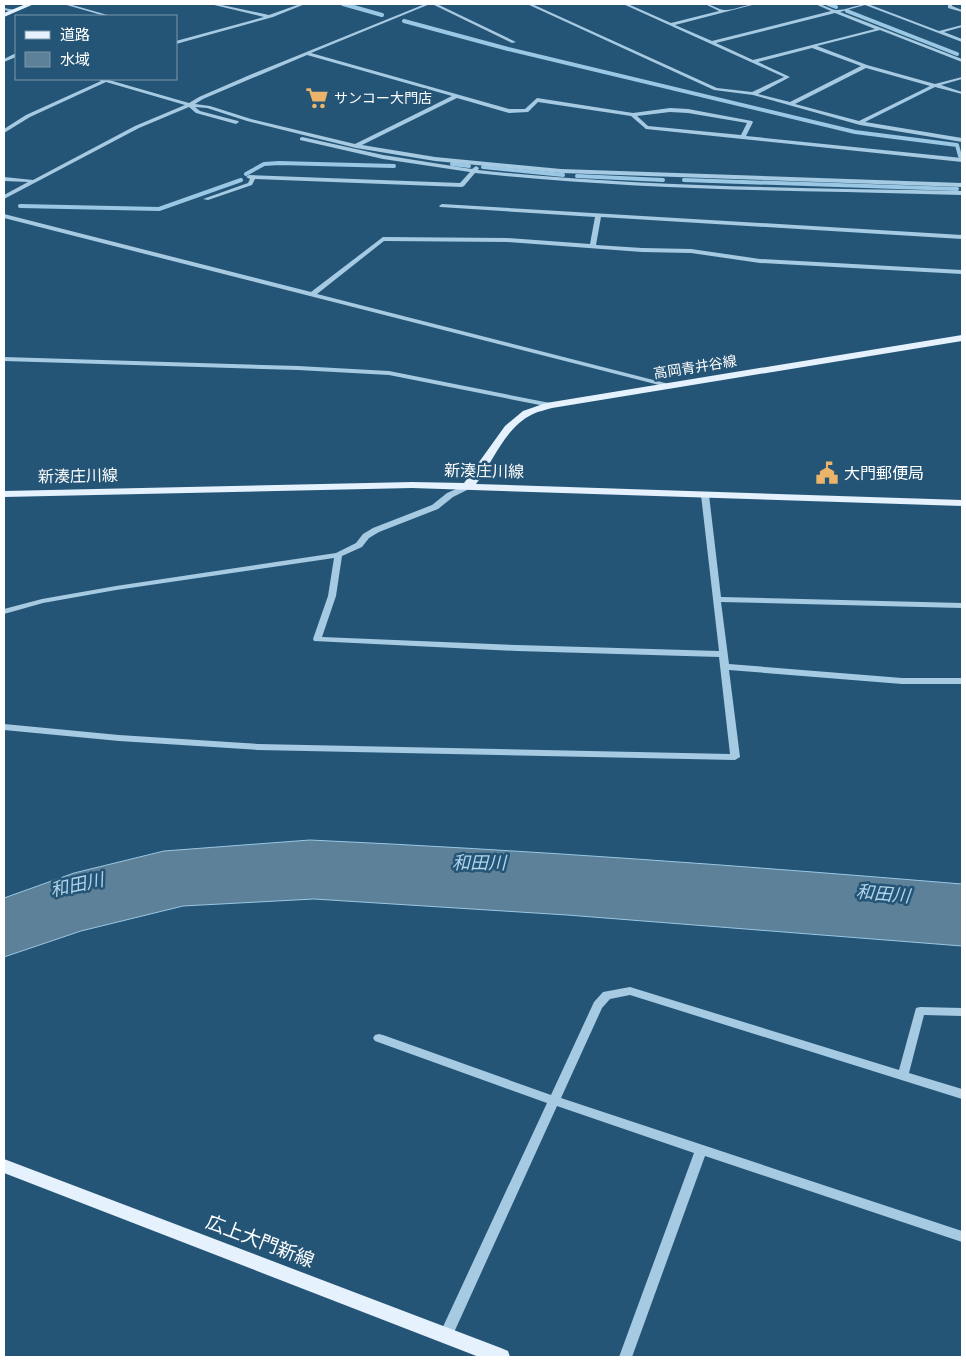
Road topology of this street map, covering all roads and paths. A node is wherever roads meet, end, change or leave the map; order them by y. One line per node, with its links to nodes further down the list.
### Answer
1 (31, 4): 14 (main road)
2 (65, 4): 19 (street)
3 (212, 4): 20 (street)
4 (303, 4): 20 (street)
5 (428, 4): 32 (street)
6 (434, 4): 28 (street)
7 (529, 4): 40 (street)
8 (624, 4): 21 (street)
9 (707, 4): 15 (street)
10 (754, 4): 15 (street)
11 (817, 4): 16 (street)
12 (950, 4): 17 (street)
13 (4, 9): 14 (street)
14 (13, 11): 18 (main road)
15 (723, 11): 21 (street)
16 (835, 11): 23 (street); 24 (street); 30 (street)
17 (962, 11)
18 (4, 15)
19 (100, 15)
20 (271, 16): 26 (street)
21 (671, 24): 30 (street)
22 (962, 26): 24 (street)
23 (879, 29): 31 (street); 33 (street)
24 (940, 32): 27 (street)
25 (178, 37): 26 (street)
26 (189, 40): 29 (street)
27 (962, 41)
28 (514, 42)
29 (178, 43)
30 (711, 43): 34 (street)
31 (812, 46): 34 (street); 35 (street)
32 (308, 54): 41 (street); 43 (street)
33 (961, 59)
34 (754, 61): 40 (street)
35 (865, 66): 38 (street); 42 (street)
36 (962, 78): 38 (street)
37 (108, 80): 43 (street); 46 (street)
38 (933, 86): 39 (street); 45 (street)
39 (962, 93)
40 (753, 94): 42 (street)
41 (457, 96): 44 (street); 49 (street)
42 (792, 103): 45 (street)
43 (190, 105): 49 (street); 50 (street); 55 (street)
44 (633, 115): 47 (street); 47 (street)
45 (860, 123): 48 (street)
46 (4, 131)
47 (743, 137): 51 (street)
48 (962, 140)
49 (356, 146): 50 (street); 52 (street)
50 (348, 151): 53 (street)
51 (962, 160)
52 (478, 164): 53 (street); 56 (street)
53 (474, 171): 57 (street); 59 (street)
54 (4, 179): 55 (street)
55 (32, 181): 58 (street)
56 (962, 185)
57 (962, 193)
58 (4, 197)
59 (206, 198)
60 (442, 206): 62 (street)
61 (4, 216): 66 (street)
62 (598, 216): 63 (street); 64 (street)
63 (962, 237)
64 (593, 246): 65 (street); 66 (street)
65 (962, 272)
66 (313, 294): 69 (street)
67 (962, 338): 69 (main road, 高岡青井谷線)
68 (4, 359): 70 (street)
69 (667, 385): 70 (main road, 高岡青井谷線)
70 (550, 405): 71 (main road, 高岡青井谷線)
71 (468, 486): 72 (main road, 新湊庄川線); 73 (main road, 新湊庄川線); 75 (street)
72 (4, 494)
73 (705, 495): 74 (main road, 新湊庄川線); 76 (street)
74 (962, 503)
75 (338, 555): 78 (street); 79 (street)
76 (718, 599): 77 (street); 79 (street)
77 (962, 605)
78 (4, 612)
79 (723, 654): 80 (street)
80 (726, 667): 81 (street); 82 (street)
81 (962, 681)
82 (4, 727)
83 (962, 1012): 85 (street)
84 (379, 1038): 87 (street)
85 (903, 1074): 86 (street); 87 (street)
86 (962, 1094)
87 (555, 1101): 88 (street); 91 (street)
88 (701, 1150): 90 (street); 93 (street)
89 (4, 1166): 91 (main road, 広上大門新線)
90 (962, 1237)
91 (446, 1335): 92 (main road, 広上大門新線)
92 (501, 1357)
93 (625, 1357)

